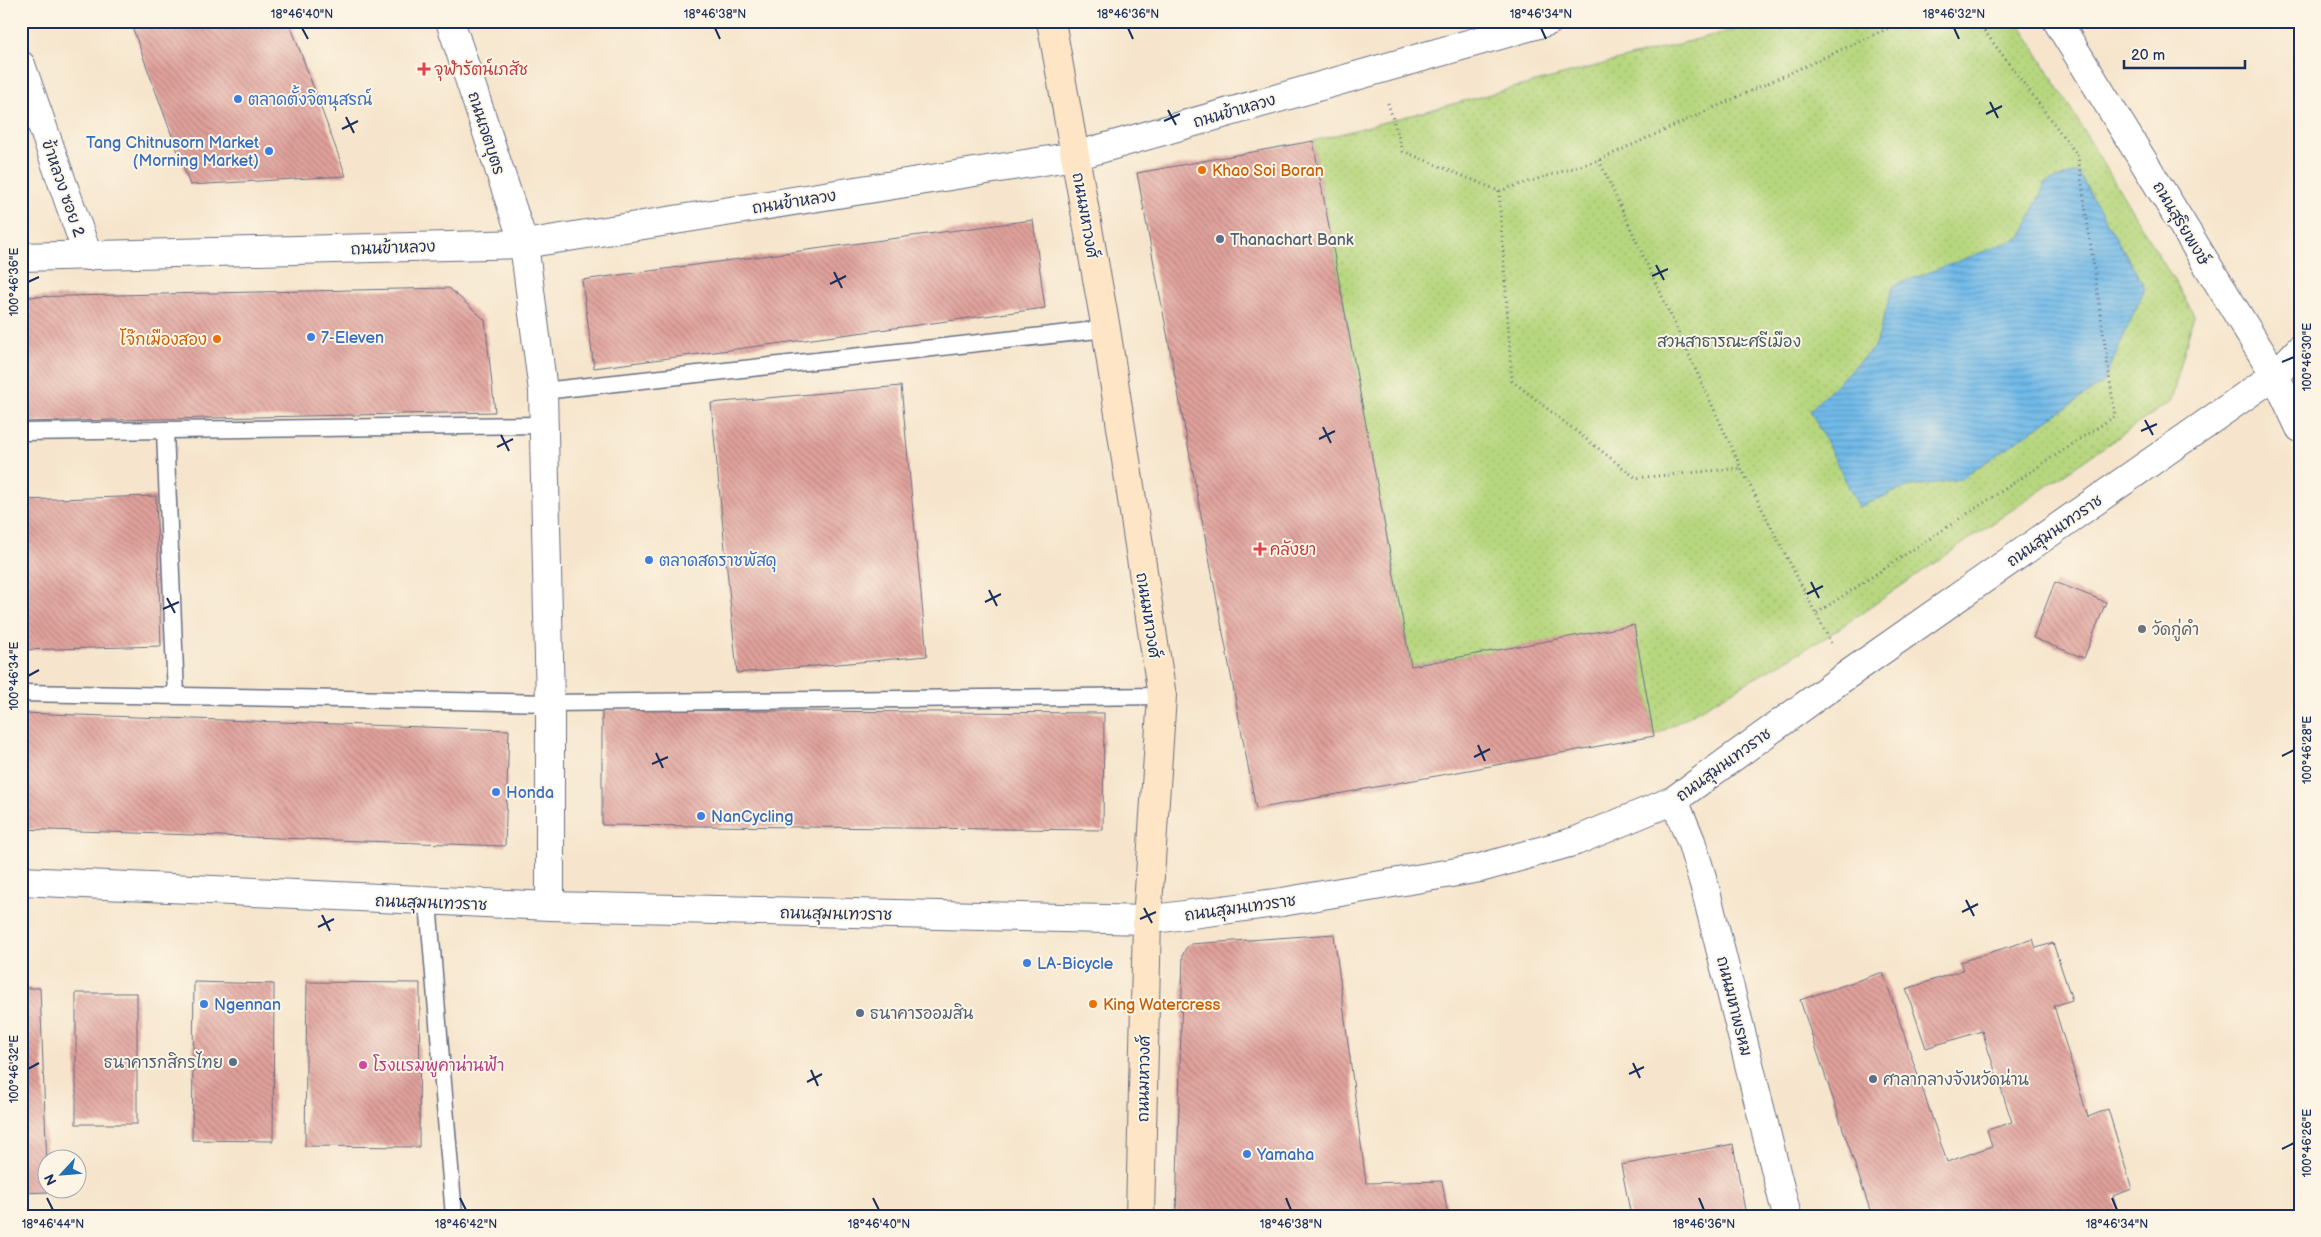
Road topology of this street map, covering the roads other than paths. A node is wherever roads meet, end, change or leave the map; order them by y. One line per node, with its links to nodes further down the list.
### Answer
1 (450, 21): 7 (street, ถนนเจตบุตร)
2 (1051, 21): 6 (main road, ถนนมหาวงศ์)
3 (1549, 21): 6 (street, ถนนข้าหลวง)
4 (2057, 21): 12 (street, ถนนสุริยพงษ์)
5 (21, 65): 8 (street, ข้าหลวง ซอย 2)
6 (1075, 156): 7 (street, ถนนข้าหลวง); 10 (main road, ถนนมหาวงศ์)
7 (524, 244): 8 (street, ถนนข้าหลวง); 13 (street, ถนนเจตบุตร)
8 (88, 256): 9 (street, ถนนข้าหลวง)
9 (21, 257)
10 (1106, 329): 13 (lane); 20 (main road, ถนนมหาวงศ์)
11 (2300, 349): 12 (street, ถนนสุมนเทวราช)
12 (2274, 375): 15 (street, ถนนสุริยพงษ์); 22 (street, ถนนสุมนเทวราช)
13 (543, 391): 14 (street, ถนนเจตบุตร)
14 (543, 425): 16 (lane); 21 (street, ถนนเจตบุตร)
15 (2300, 428)
16 (165, 431): 17 (lane); 19 (lane)
17 (21, 432)
18 (21, 693): 19 (lane)
19 (176, 695): 21 (lane)
20 (1162, 696): 21 (lane); 26 (main road, ถนนมหาวงศ์)
21 (550, 703): 25 (street, ถนนเจตบุตร)
22 (1674, 800): 26 (street, ถนนสุมนเทวราช); 29 (street, ถนนมหาพรหม)
23 (21, 881): 24 (street, ถนนสุมนเทวราช)
24 (428, 902): 25 (street, ถนนสุมนเทวราช); 27 (lane)
25 (550, 906): 26 (street, ถนนสุมนเทวราช)
26 (1147, 920): 28 (main road, ถนนมหาวงศ์)
27 (454, 1216)
28 (1140, 1216)
29 (1787, 1216)

